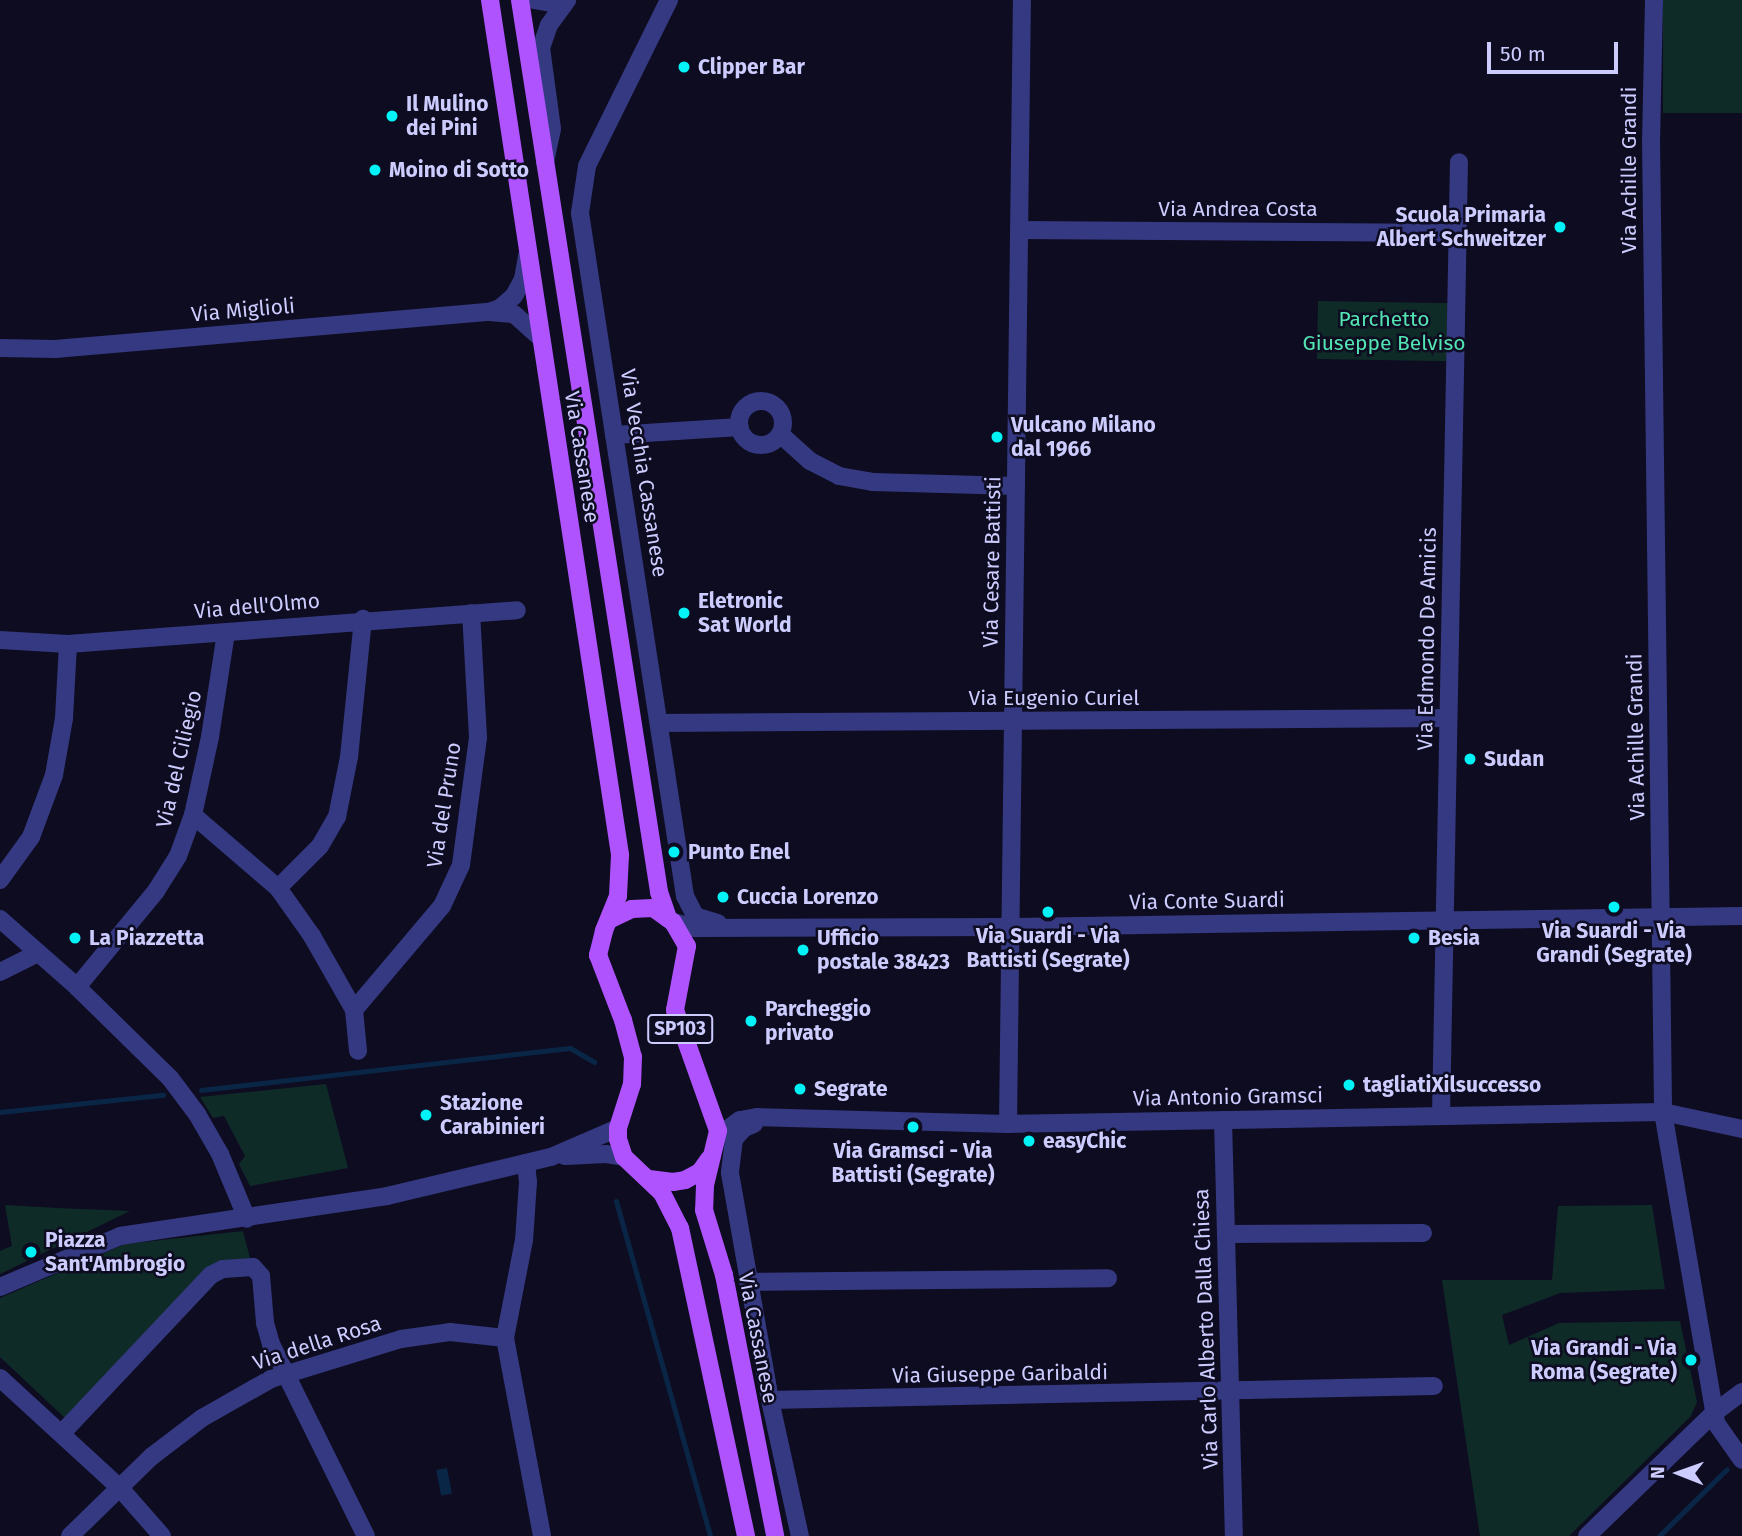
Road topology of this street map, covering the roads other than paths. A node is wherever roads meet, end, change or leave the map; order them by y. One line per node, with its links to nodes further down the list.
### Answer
1 (490, 0): 10 (main road, Via Cassanese)
2 (510, 0): 10 (main road)
3 (520, 0): 12 (main road, Via Cassanese)
4 (534, 0): 9 (street)
5 (660, 0): 11 (street)
6 (669, 0): 11 (street, Via Vecchia Cassanese)
7 (1022, 0): 14 (street, Via Cesare Battisti)
8 (1654, 0): 36 (street, Via Achille Grandi)
9 (564, 2): 12 (street)
10 (494, 22): 16 (main road, Via Cassanese)
11 (657, 27): 22 (street, Via Vecchia Cassanese)
12 (545, 162): 40 (main road, Via Cassanese)
13 (1459, 162): 15 (street, Via Edmondo De Amicis)
14 (1019, 230): 15 (street, Via Andrea Costa); 23 (street, Via Cesare Battisti)
15 (1458, 233): 30 (street, Via Edmondo De Amicis)
16 (527, 249): 17 (street); 18 (main road, Via Cassanese)
17 (489, 312): 18 (street); 19 (street, Via Miglioli)
18 (541, 338): 39 (main road, Via Cassanese)
19 (0, 348)
20 (740, 427): 21 (street); 21 (street); 22 (street)
21 (780, 434): 23 (street)
22 (614, 435): 32 (street, Via Vecchia Cassanese)
23 (1016, 486): 31 (street, Via Cesare Battisti)
24 (517, 610): 25 (street, Via dell'Olmo)
25 (471, 613): 26 (street, Via dell'Olmo); 47 (street, Via del Pruno)
26 (363, 619): 27 (street, Via dell'Olmo); 35 (street)
27 (226, 632): 29 (street, Via dell'Olmo); 33 (street, Via del Ciliegio)
28 (0, 639): 29 (street, Via dell'Olmo)
29 (68, 644): 34 (street)
30 (1448, 718): 31 (street, Via Eugenio Curiel); 41 (street, Via Edmondo De Amicis)
31 (1013, 721): 32 (street, Via Eugenio Curiel); 43 (street, Via Cesare Battisti)
32 (659, 723): 42 (street, Via Vecchia Cassanese)
33 (193, 815): 35 (street); 46 (street, Via del Ciliegio)
34 (0, 880)
35 (278, 888): 47 (street)
36 (1661, 916): 37 (street, Via Conte Suardi); 41 (street, Via Conte Suardi); 49 (street, Via Achille Grandi)
37 (1742, 916)
38 (0, 919): 44 (street)
39 (609, 920): 40 (main road); 54 (main road, Via Cassanese / SP103)
40 (671, 920): 42 (street, Via Conte Suardi); 56 (main road, Via Cassanese / SP103)
41 (1444, 920): 43 (street, Via Conte Suardi); 50 (street, Via Edmondo De Amicis)
42 (746, 926): 43 (street, Via Conte Suardi)
43 (1011, 927): 53 (street, Via Cesare Battisti)
44 (38, 953): 45 (street); 46 (street)
45 (0, 972)
46 (78, 987): 61 (street)
47 (354, 1010): 48 (street)
48 (358, 1051)
49 (1663, 1112): 50 (street, Via Antonio Gramsci); 55 (street, Via Antonio Gramsci); 74 (street, Via Achille Grandi)
50 (1441, 1116): 52 (street, Via Antonio Gramsci)
51 (779, 1120): 53 (street, Via Antonio Gramsci); 56 (street, Via Antonio Gramsci); 65 (street)
52 (1223, 1120): 53 (street, Via Antonio Gramsci); 63 (street, Via Carlo Alberto Dalla Chiesa)
53 (1008, 1124)
54 (618, 1129): 57 (street); 58 (main road, Via Cassanese / SP103)
55 (1742, 1129)
56 (716, 1143): 60 (main road); 83 (main road, Via Cassanese)
57 (551, 1157): 58 (street); 59 (street)
58 (624, 1157): 60 (main road)
59 (526, 1163): 61 (street); 67 (street)
60 (649, 1179): 82 (main road)
61 (247, 1219): 66 (street)
62 (1423, 1233): 63 (street)
63 (1226, 1234): 72 (street, Via Carlo Alberto Dalla Chiesa)
64 (1108, 1278): 65 (street)
65 (748, 1282): 73 (street)
66 (0, 1287)
67 (505, 1338): 68 (street, Via della Rosa); 81 (street)
68 (284, 1374): 75 (street); 77 (street, Via della Rosa); 80 (street)
69 (1434, 1386): 72 (street, Via Giuseppe Garibaldi)
70 (3, 1387): 75 (street)
71 (1742, 1392): 74 (street)
72 (1230, 1393): 73 (street, Via Giuseppe Garibaldi); 85 (street, Via Carlo Alberto Dalla Chiesa)
73 (770, 1400): 84 (street)
74 (1714, 1413): 76 (street, Via Achille Grandi); 86 (street)
75 (62, 1433): 77 (street)
76 (1742, 1460)
77 (120, 1487): 78 (street, Via della Rosa); 79 (street)
78 (69, 1536)
79 (162, 1536)
80 (366, 1536)
81 (542, 1536)
82 (746, 1536)
83 (775, 1536)
84 (800, 1536)
85 (1234, 1536)
86 (1587, 1536)

